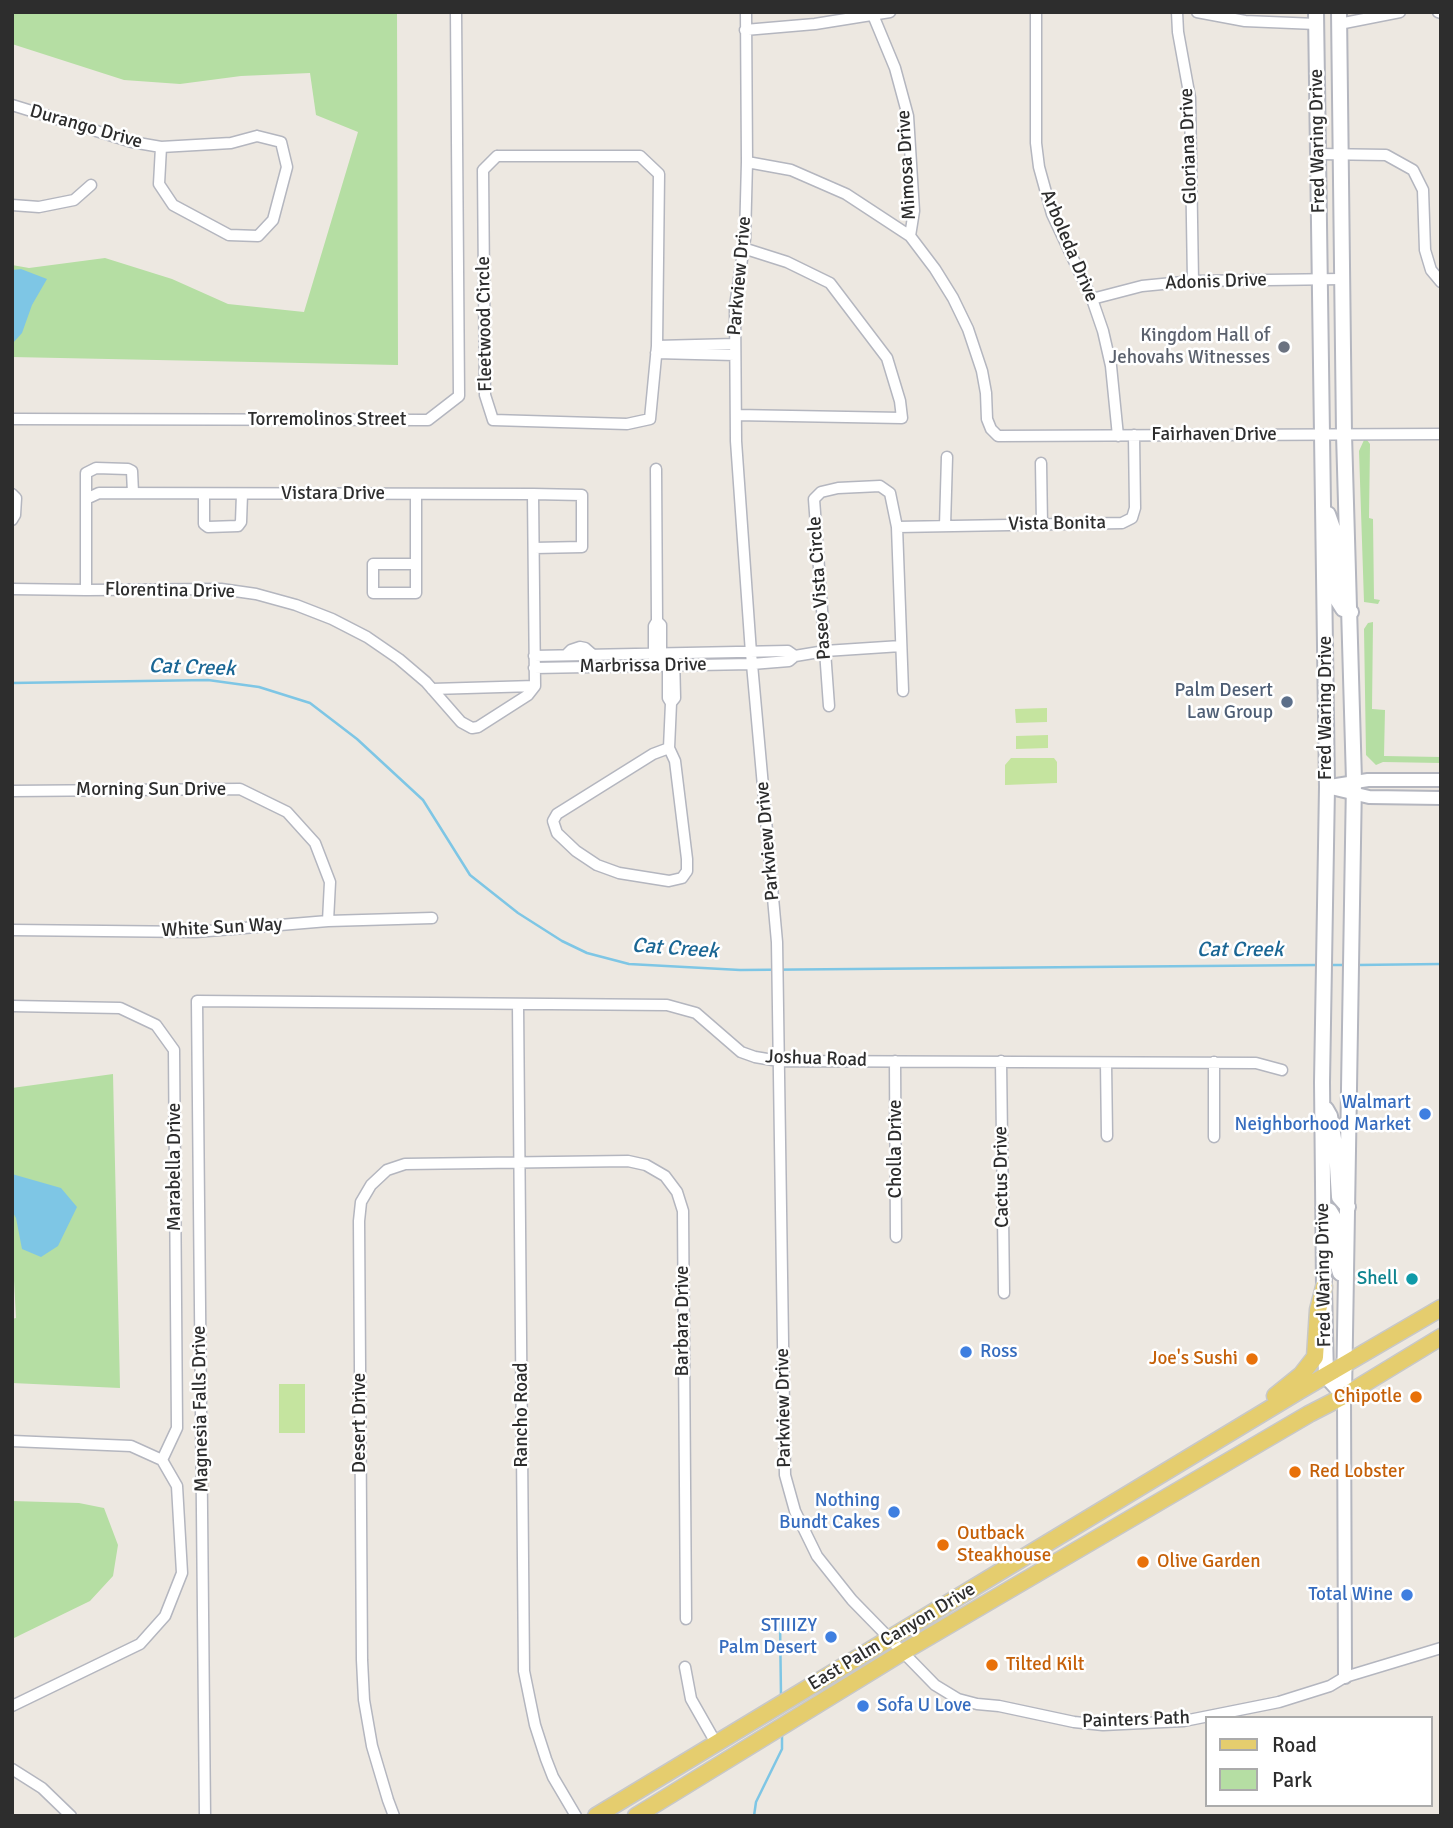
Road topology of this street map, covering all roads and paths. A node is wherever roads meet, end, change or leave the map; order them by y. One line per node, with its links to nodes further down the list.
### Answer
1 (456, 12): 31 (street, Torremolinos Street)
2 (746, 12): 12 (street, Parkview Drive)
3 (890, 12): 9 (street)
4 (1036, 12): 27 (street, Arboleda Drive)
5 (1177, 12): 25 (street, Gloriana Drive)
6 (1197, 12): 10 (street)
7 (1327, 12): 11 (main road)
8 (1401, 12): 11 (street)
9 (873, 15): 12 (street); 21 (street, Mimosa Drive)
10 (1316, 18): 13 (main road); 16 (main road, Fred Waring Drive)
11 (1339, 18): 13 (main road, Fred Waring Drive)
12 (746, 30): 18 (street, Parkview Drive)
13 (1339, 104): 17 (main road, Fred Waring Drive)
14 (12, 105): 15 (street, Durango Drive)
15 (161, 147): 15 (street, Durango Drive)
16 (1318, 154): 17 (street); 23 (main road, Fred Waring Drive)
17 (1340, 154): 24 (main road, Fred Waring Drive); 26 (street)
18 (747, 162): 21 (street); 22 (street, Parkview Drive)
19 (91, 185): 20 (street)
20 (12, 205)
21 (910, 236): 36 (street, Fairhaven Drive)
22 (743, 248): 29 (street, Parkview Drive); 30 (street)
23 (1320, 279): 24 (street, Adonis Drive); 25 (street, Adonis Drive); 33 (main road, Fred Waring Drive)
24 (1342, 279): 34 (main road, Fred Waring Drive)
25 (1193, 281): 27 (street, Adonis Drive)
26 (1441, 282)
27 (1092, 299): 36 (street, Arboleda Drive)
28 (657, 349): 28 (street, Fleetwood Circle); 29 (street)
29 (735, 350): 30 (street, Parkview Drive)
30 (736, 415): 61 (street, Parkview Drive)
31 (12, 419)
32 (1135, 435): 33 (street, Fairhaven Drive); 36 (street, Fairhaven Drive); 49 (street, Vista Bonita)
33 (1321, 435): 34 (street, Fairhaven Drive); 47 (main road, Fred Waring Drive)
34 (1344, 435): 35 (street, Fairhaven Drive); 56 (main road, Fred Waring Drive)
35 (1441, 435)
36 (1118, 436)
37 (947, 457): 50 (street)
38 (1041, 463): 49 (street)
39 (656, 469): 62 (street)
40 (12, 494): 48 (street)
41 (133, 494): 42 (street, Vistara Drive); 46 (street, Vistara Drive); 46 (street)
42 (204, 494): 43 (street, Vistara Drive); 43 (street)
43 (242, 494): 45 (street, Vistara Drive)
44 (533, 494): 45 (street, Vistara Drive); 52 (street); 52 (street, Vistara Drive)
45 (416, 495): 53 (street)
46 (86, 499): 55 (street)
47 (1323, 500): 56 (main road); 72 (main road, Fred Waring Drive)
48 (12, 520)
49 (1042, 525): 50 (street, Vista Bonita)
50 (945, 526): 51 (street, Vista Bonita)
51 (897, 527): 57 (street, Paseo Vista Circle); 58 (street, Paseo Vista Circle)
52 (534, 548): 60 (street)
53 (416, 564): 53 (street)
54 (12, 589): 55 (street, Florentina Drive)
55 (86, 590): 67 (street, Florentina Drive)
56 (1351, 612): 73 (main road, Fred Waring Drive)
57 (901, 646): 58 (street, Marbrissa Drive); 68 (street, Paseo Vista Circle)
58 (825, 651): 61 (street, Marbrissa Drive); 69 (street, Paseo Vista Circle)
59 (566, 655): 60 (street, Marbrissa Drive); 63 (street, Marbrissa Drive); 64 (street)
60 (534, 656): 65 (street)
61 (751, 658): 62 (street, Marbrissa Drive); 82 (street, Parkview Drive)
62 (664, 659): 63 (street, Marbrissa Drive); 70 (street)
63 (607, 660): 64 (street, Marbrissa Drive)
64 (567, 667): 65 (street, Marbrissa Drive)
65 (534, 668): 66 (street)
66 (535, 686): 67 (street); 67 (street, Florentina Drive)
67 (432, 689)
68 (903, 691)
69 (830, 706)
70 (669, 748): 70 (street)
71 (1441, 780): 73 (street)
72 (1327, 787): 73 (street); 88 (main road, Fred Waring Drive)
73 (1354, 788): 75 (street); 92 (main road, Fred Waring Drive)
74 (12, 790): 77 (street, Morning Sun Drive)
75 (1441, 798)
76 (432, 918): 77 (street, White Sun Way)
77 (328, 921): 78 (street, White Sun Way)
78 (12, 930)
79 (197, 1001): 80 (street, Joshua Road); 118 (street, Magnesia Falls Drive)
80 (518, 1003): 82 (street, Joshua Road); 91 (street, Rancho Road)
81 (12, 1006): 105 (street, Marabella Drive)
82 (779, 1060): 83 (street, Joshua Road); 107 (street, Parkview Drive)
83 (895, 1061): 84 (street, Joshua Road); 94 (street, Cholla Drive)
84 (1001, 1061): 86 (street, Joshua Road); 97 (street, Cactus Drive)
85 (1214, 1062): 86 (street, Joshua Road); 87 (street, Joshua Road); 90 (street)
86 (1106, 1063): 89 (street)
87 (1282, 1070)
88 (1322, 1103): 92 (main road); 93 (main road, Fred Waring Drive)
89 (1107, 1136)
90 (1214, 1137)
91 (520, 1163): 106 (street, Barbara Drive); 119 (street, Desert Drive); 120 (street, Rancho Road)
92 (1348, 1207): 96 (main road, Fred Waring Drive)
93 (1323, 1208): 95 (main road, Fred Waring Drive); 96 (main road)
94 (896, 1237)
95 (1324, 1287): 101 (main road, Fred Waring Drive); 103 (main road)
96 (1346, 1287): 100 (main road, Fred Waring Drive)
97 (1004, 1293)
98 (1441, 1308): 100 (main road, East Palm Canyon Drive)
99 (1441, 1337): 102 (main road, East Palm Canyon Drive)
100 (1346, 1365): 101 (main road, East Palm Canyon Drive); 102 (main road, Fred Waring Drive)
101 (1326, 1376): 102 (main road, Fred Waring Drive); 103 (main road, East Palm Canyon Drive)
102 (1344, 1396): 109 (main road, East Palm Canyon Drive); 111 (street, Fred Waring Drive)
103 (1256, 1417): 107 (main road, East Palm Canyon Drive)
104 (12, 1441): 105 (street)
105 (162, 1460): 112 (street)
106 (686, 1619)
107 (889, 1638): 109 (street, Painters Path); 115 (main road, East Palm Canyon Drive)
108 (1441, 1648): 111 (street, Painters Path)
109 (904, 1652): 114 (street, Painters Path); 122 (main road, East Palm Canyon Drive)
110 (685, 1667): 115 (street)
111 (1345, 1677): 113 (street, Painters Path)
112 (12, 1706)
113 (1208, 1716)
114 (1204, 1717)
115 (722, 1739): 121 (main road, East Palm Canyon Drive)
116 (12, 1769): 117 (street)
117 (71, 1816)
118 (205, 1816)
119 (394, 1816)
120 (576, 1816)
121 (596, 1816)
122 (636, 1816)

